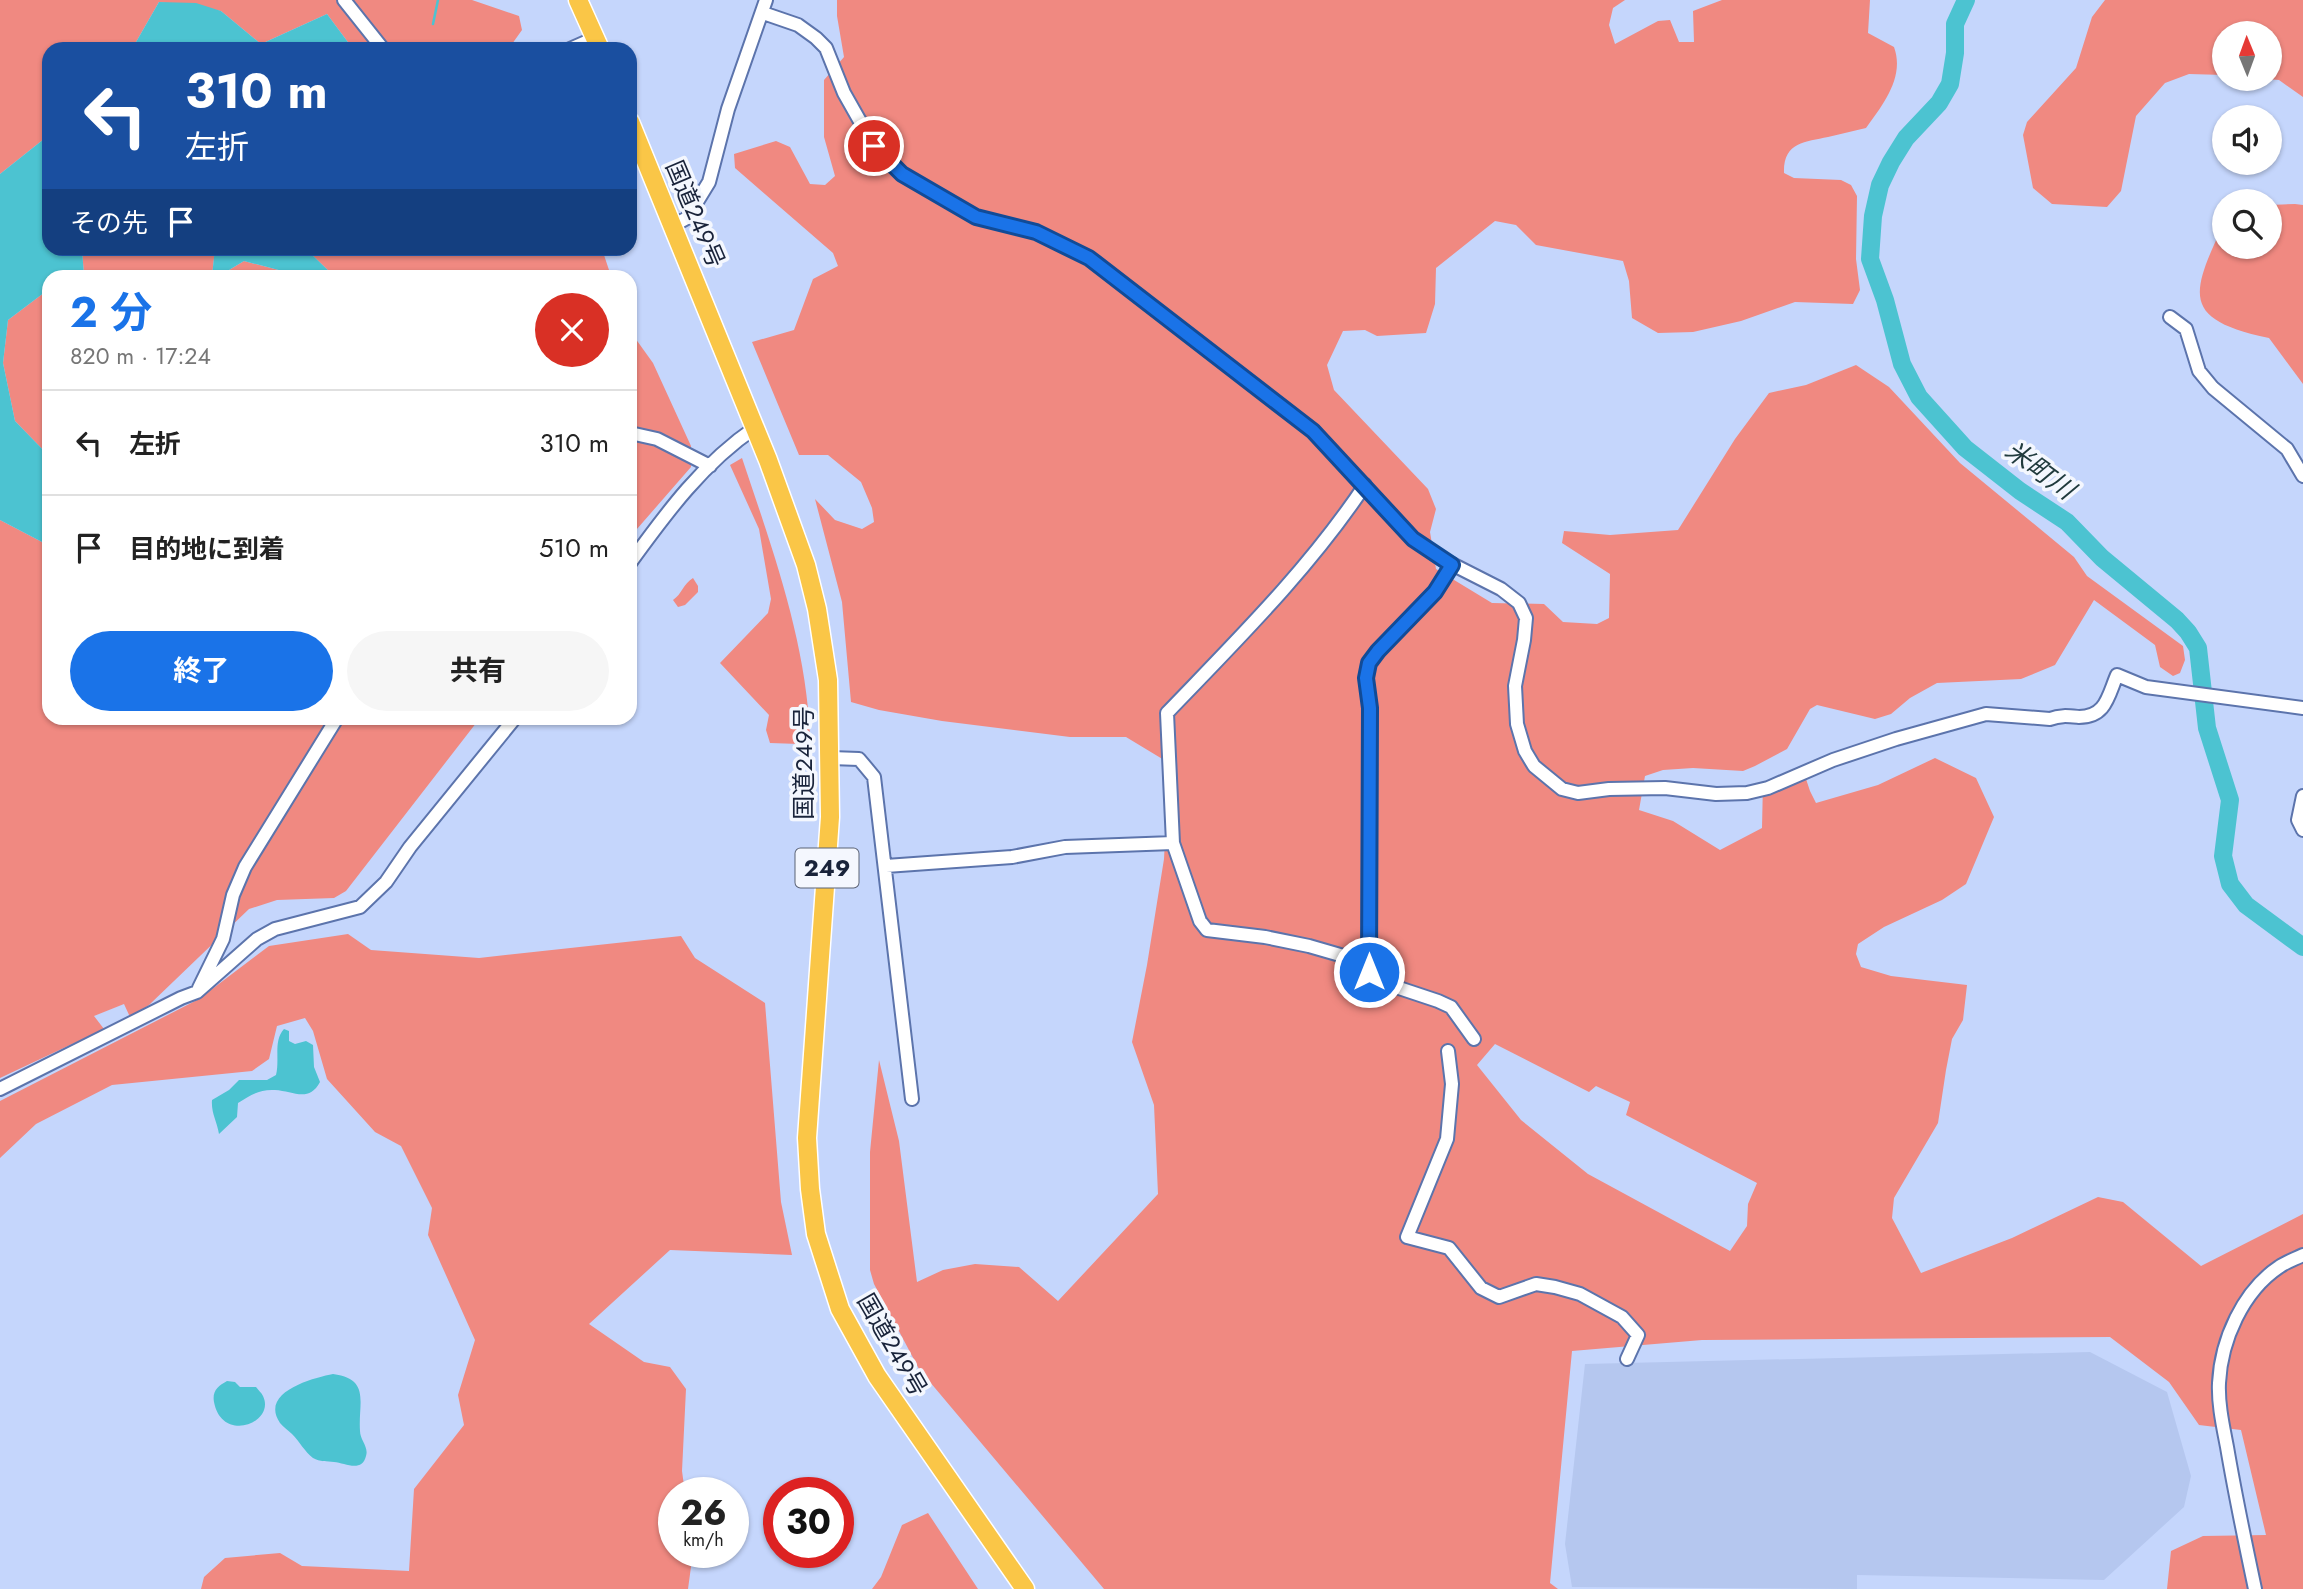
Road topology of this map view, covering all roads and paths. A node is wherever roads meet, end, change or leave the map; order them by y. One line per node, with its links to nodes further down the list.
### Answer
1 (344, 0): 4 (street)
2 (578, 0): 5 (highway)
3 (765, 6): 7 (street); 13 (street)
4 (377, 42)
5 (597, 42)
6 (637, 138): 7 (highway, 国道249号 / 249)
7 (674, 225): 9 (highway, 国道249号 / 249)
8 (2170, 317): 12 (street)
9 (756, 427): 11 (street); 19 (highway, 国道249号 / 249)
10 (637, 435): 11 (street)
11 (710, 466): 14 (street)
12 (2303, 476)
13 (1365, 485): 15 (street); 22 (street)
14 (637, 554)
15 (1452, 565): 16 (street); 24 (street)
16 (2303, 708)
17 (333, 725): 25 (street)
18 (509, 725): 25 (street)
19 (831, 758): 23 (street); 32 (highway, 国道249号 / 249)
20 (2303, 796): 21 (street)
21 (2303, 830)
22 (1173, 843): 23 (street); 24 (street)
23 (886, 866): 29 (street)
24 (1369, 972): 26 (street)
25 (197, 992): 28 (street)
26 (1474, 1039)
27 (1448, 1051): 31 (street)
28 (0, 1089)
29 (912, 1099)
30 (2303, 1255): 33 (street)
31 (1626, 1359)
32 (1025, 1589)
33 (2255, 1589)

